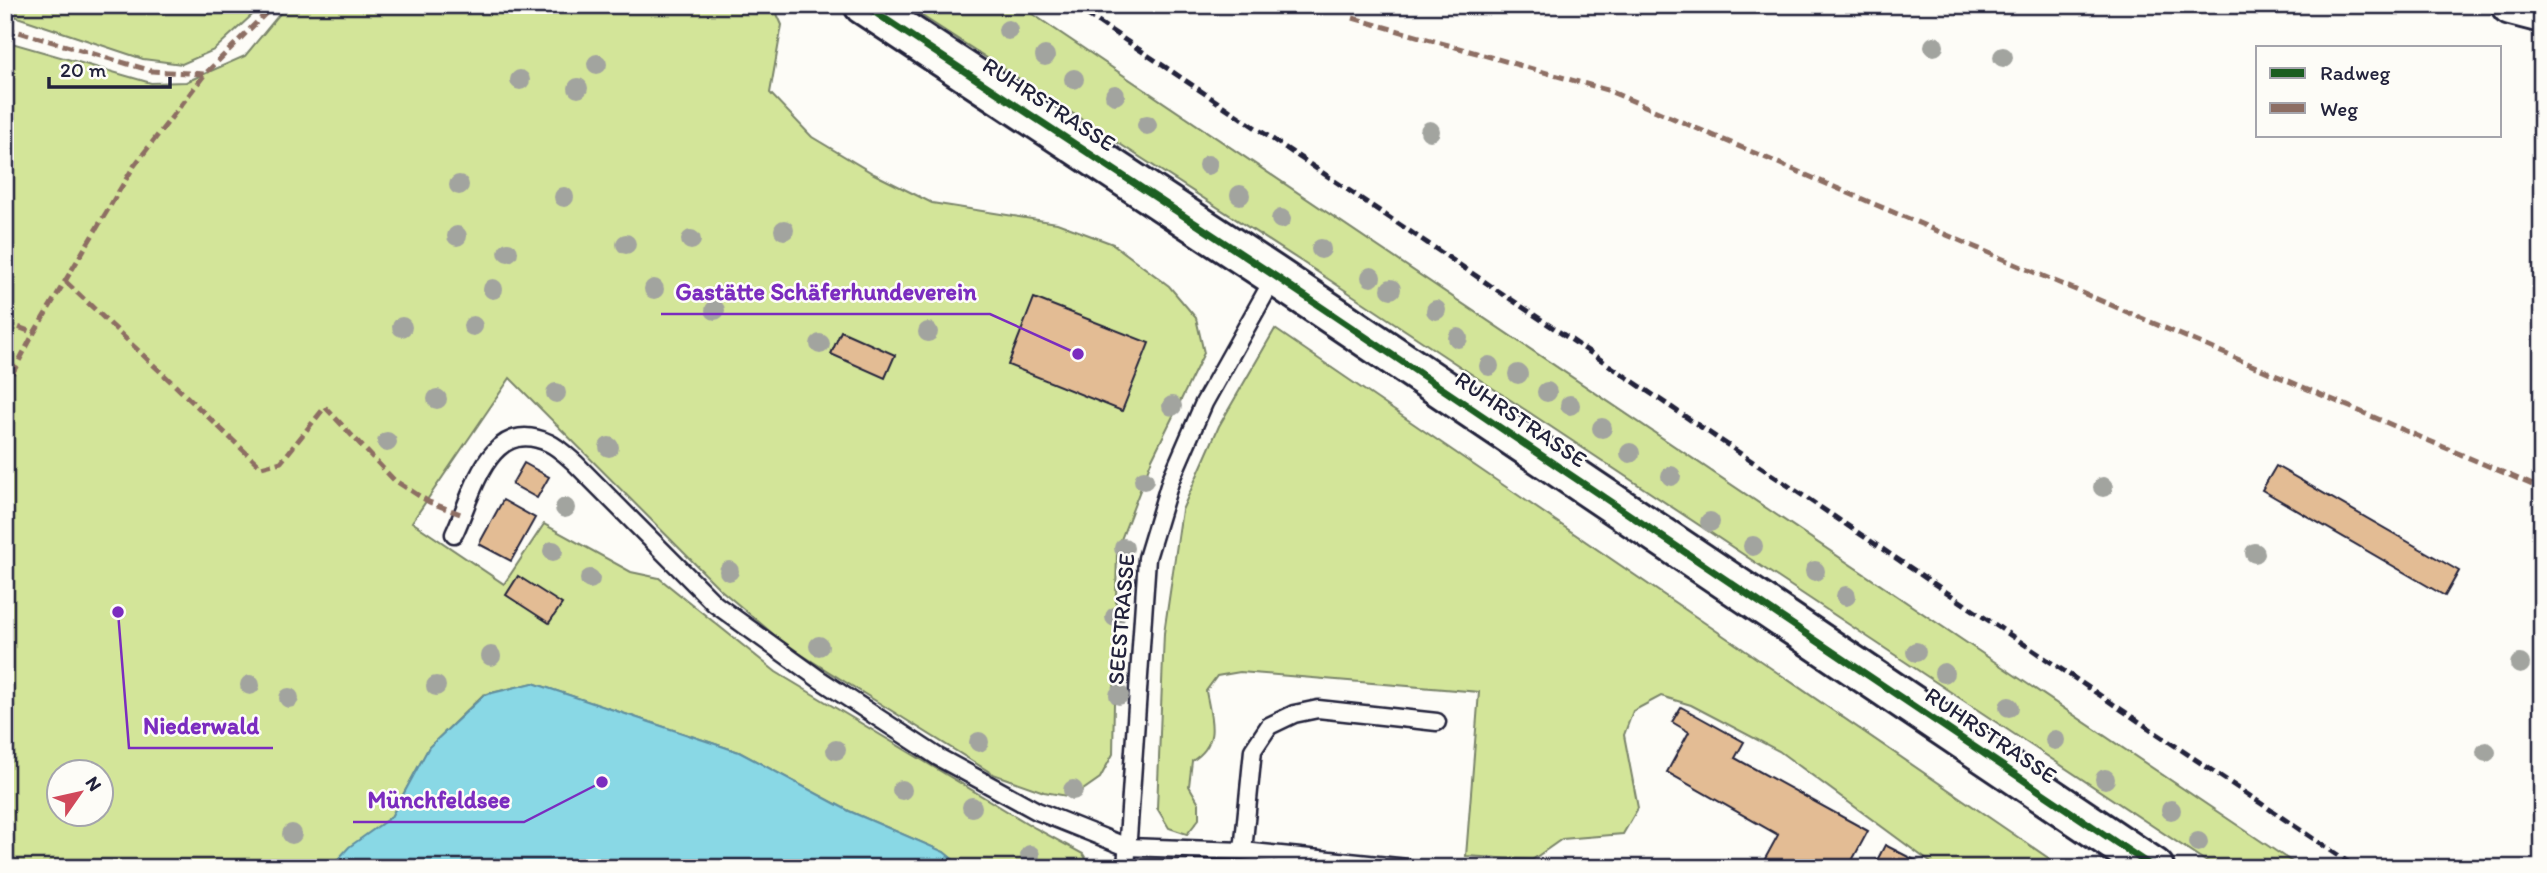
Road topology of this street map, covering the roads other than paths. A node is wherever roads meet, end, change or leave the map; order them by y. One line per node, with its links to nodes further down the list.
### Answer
1 (864, 5): 4 (street, RUHRSTRASSE)
2 (2511, 5): 3 (street)
3 (2542, 13)
4 (1275, 276): 7 (lane, SEESTRASSE); 11 (street, RUHRSTRASSE)
5 (454, 534): 7 (lane)
6 (1437, 722): 8 (lane)
7 (1127, 847): 8 (lane); 9 (lane, SEESTRASSE)
8 (1243, 851): 10 (lane)
9 (1126, 868)
10 (1408, 868)
11 (2154, 868)

